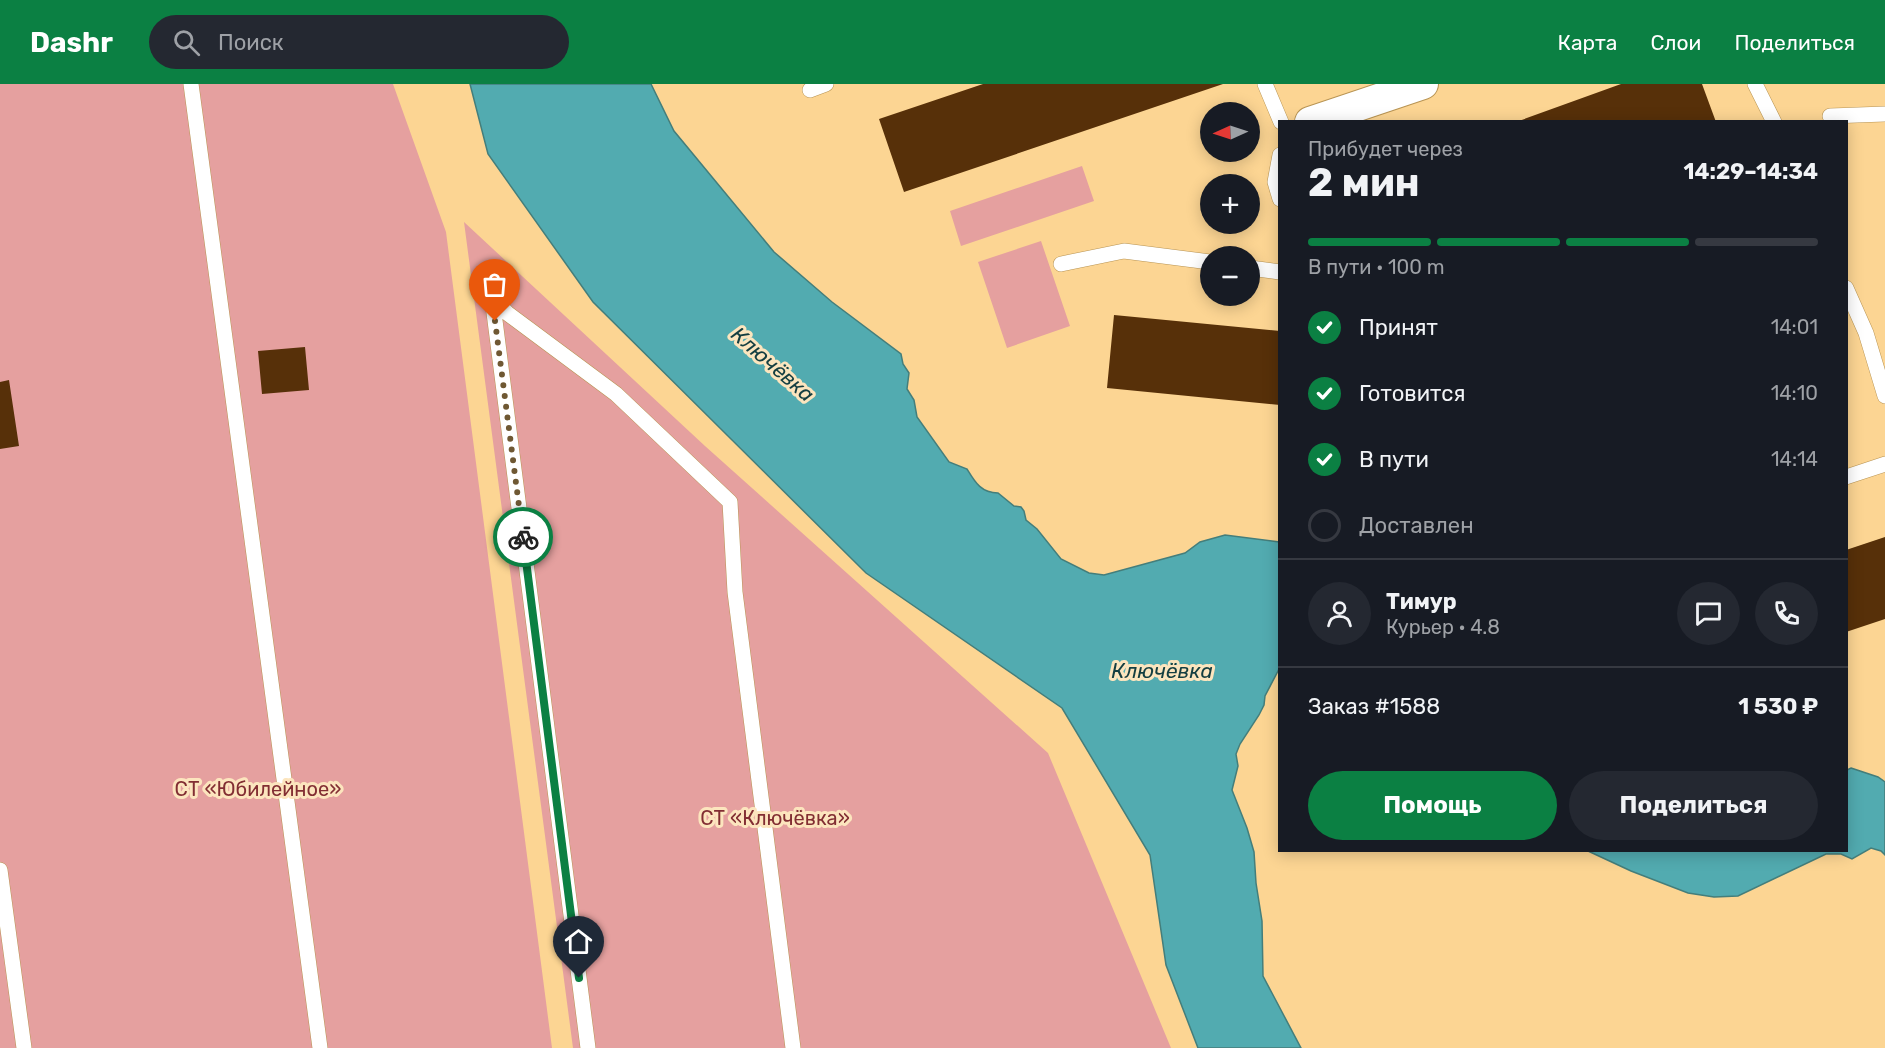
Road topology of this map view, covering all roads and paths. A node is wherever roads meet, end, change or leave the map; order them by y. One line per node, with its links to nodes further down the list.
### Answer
1 (191, 84): 24 (lane)
2 (826, 84): 6 (lane)
3 (1265, 84): 9 (lane)
4 (1423, 84): 10 (street)
5 (1755, 84): 11 (lane)
6 (810, 90)
7 (1885, 114): 8 (lane)
8 (1830, 116)
9 (1280, 120)
10 (1316, 120)
11 (1773, 120)
12 (1278, 166): 13 (lane)
13 (1278, 192)
14 (1200, 261): 15 (lane)
15 (1061, 264)
16 (1260, 269): 17 (lane)
17 (1278, 272)
18 (1848, 292): 19 (lane)
19 (1885, 396)
20 (1885, 464): 21 (lane)
21 (1848, 476)
22 (0, 870): 23 (lane)
23 (24, 1048)
24 (320, 1048)
25 (588, 1048): 26 (lane)
26 (793, 1048)

